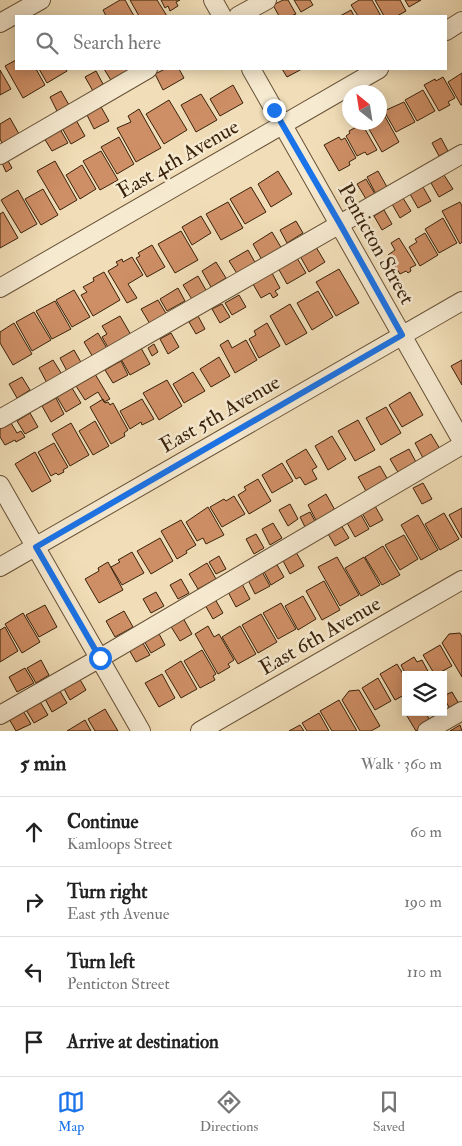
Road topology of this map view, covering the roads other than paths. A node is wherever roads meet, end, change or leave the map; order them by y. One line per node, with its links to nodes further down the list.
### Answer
1 (40, 0): 7 (street)
2 (213, 0): 4 (street)
3 (267, 0): 5 (street)
4 (221, 15)
5 (240, 15)
6 (462, 22): 8 (street)
7 (0, 24)
8 (447, 30)
9 (146, 70): 14 (street)
10 (252, 70): 12 (street, Penticton Street)
11 (377, 70): 12 (street, East 4th Avenue)
12 (282, 125): 15 (street, Penticton Street); 16 (street, East 4th Avenue)
13 (462, 154): 15 (street)
14 (0, 155)
15 (340, 224): 18 (street, Penticton Street); 19 (street)
16 (0, 288)
17 (462, 301): 18 (street, East 5th Avenue)
18 (402, 335): 20 (street, Penticton Street); 23 (street, East 5th Avenue)
19 (0, 419)
20 (462, 441)
21 (462, 445): 26 (street)
22 (0, 485): 23 (street)
23 (36, 547): 24 (street, East 5th Avenue); 26 (street)
24 (0, 568)
25 (462, 580): 30 (street, East 6th Avenue)
26 (100, 658): 28 (street); 29 (street)
27 (462, 711): 31 (street)
28 (0, 715)
29 (141, 731)
30 (200, 731)
31 (427, 731)

